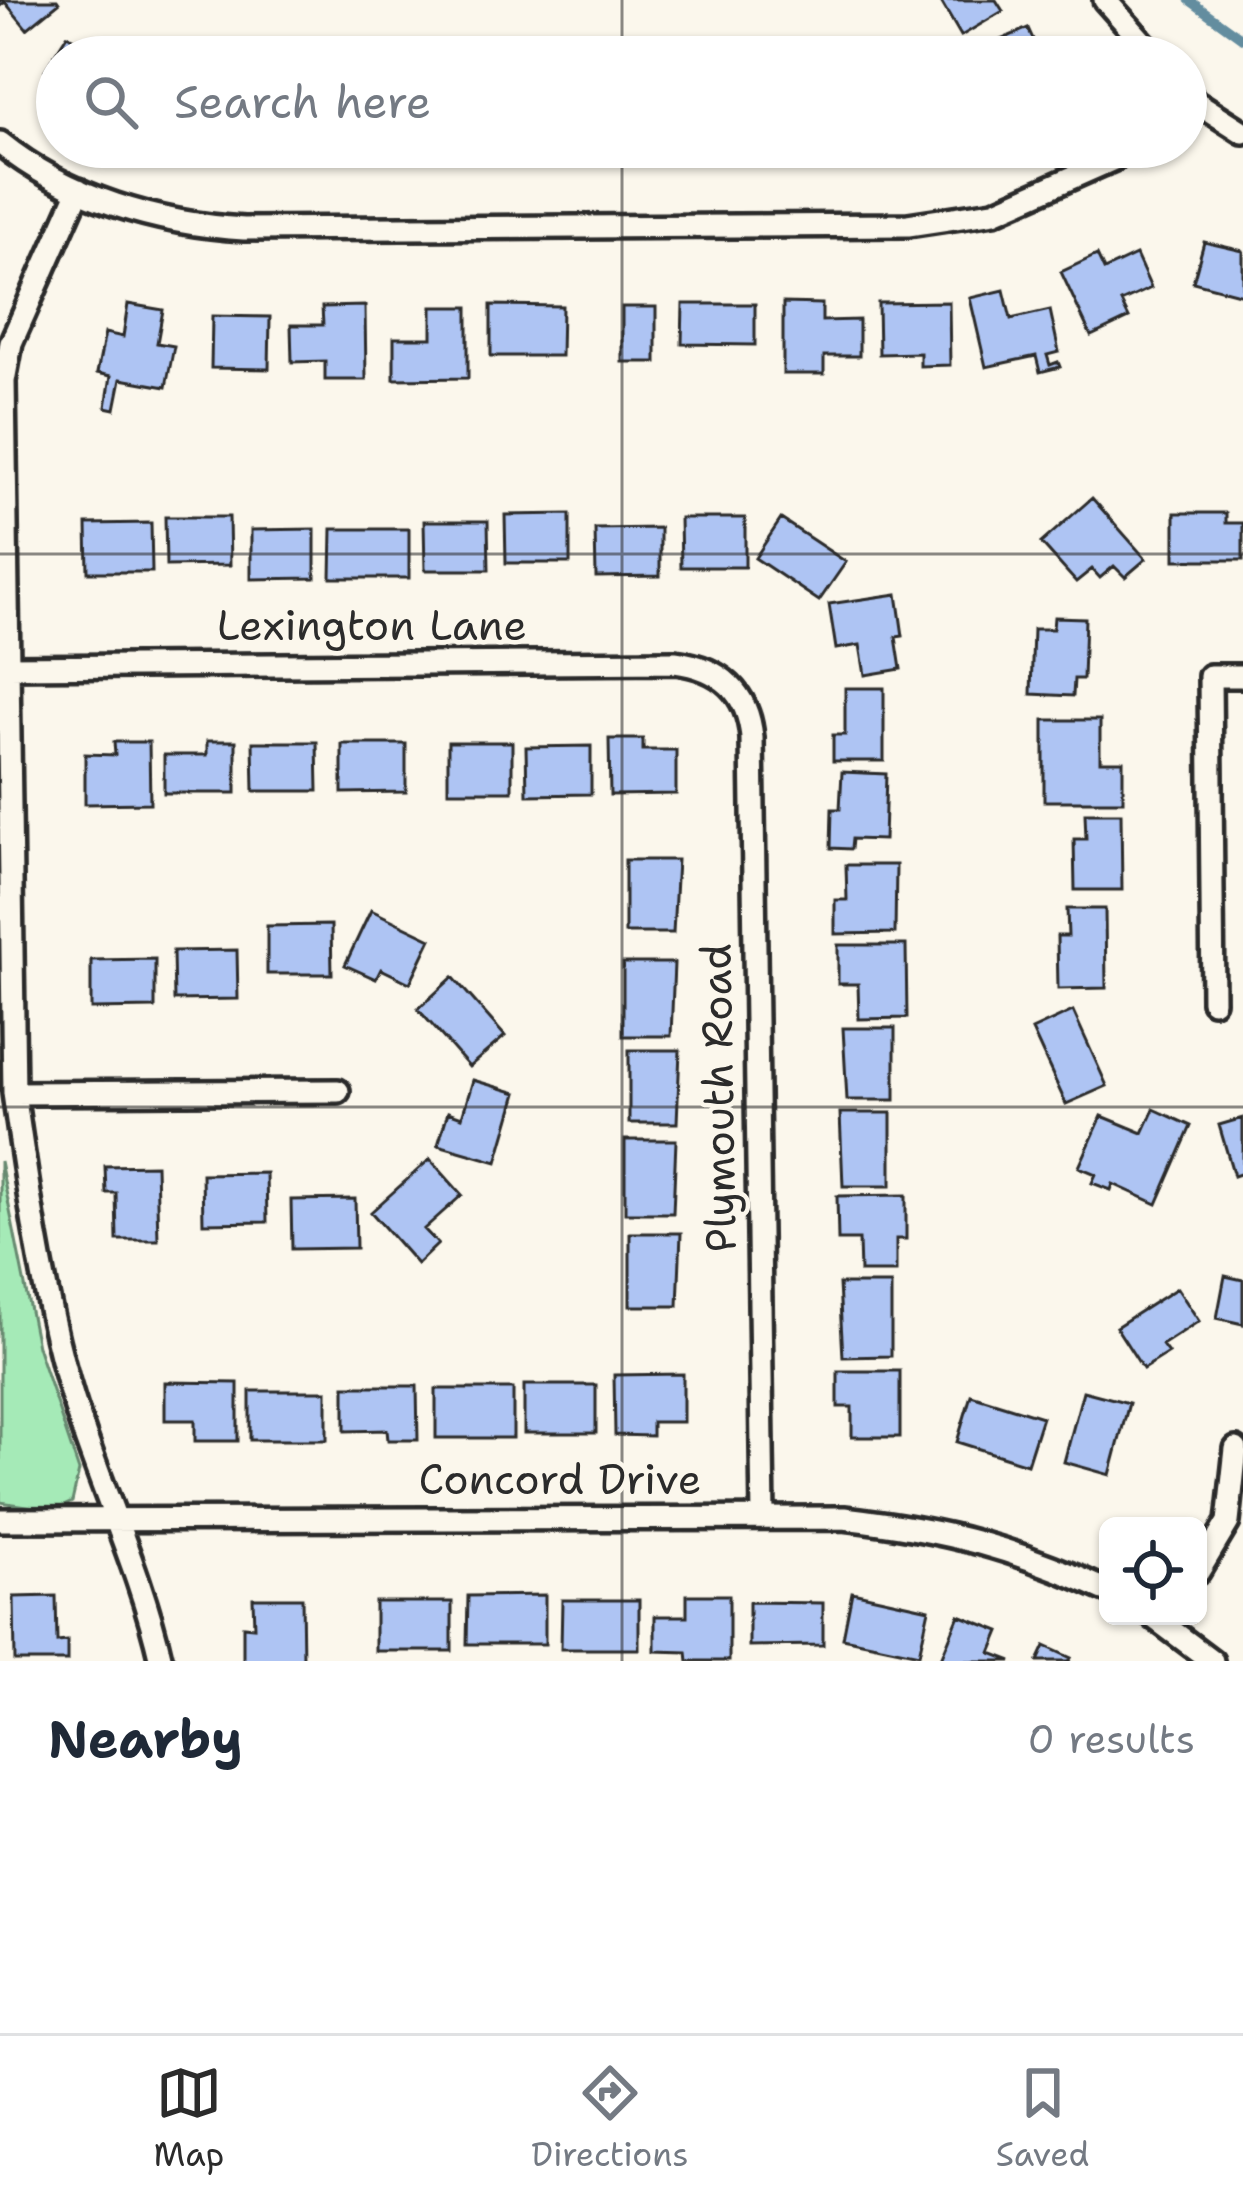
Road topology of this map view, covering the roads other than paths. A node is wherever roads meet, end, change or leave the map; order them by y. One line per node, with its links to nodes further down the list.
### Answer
1 (1106, 0): 2 (street)
2 (1138, 36)
3 (1207, 111): 4 (street)
4 (1243, 132)
5 (0, 143): 6 (street)
6 (36, 164)
7 (43, 168): 9 (street)
8 (1094, 168): 9 (street)
9 (80, 190): 10 (street)
10 (8, 667): 12 (street, Lexington Lane); 15 (street)
11 (1243, 676): 13 (street)
12 (730, 683): 17 (street, Plymouth Road)
13 (1213, 1001)
14 (338, 1091): 15 (street)
15 (14, 1093): 19 (street)
16 (1236, 1449): 20 (street)
17 (763, 1517): 19 (street, Concord Drive); 21 (street, Concord Drive)
18 (0, 1520): 19 (street, Concord Drive)
19 (119, 1522): 23 (street)
20 (1207, 1557)
21 (1099, 1587)
22 (1170, 1625): 24 (street)
23 (161, 1661)
24 (1213, 1661)

